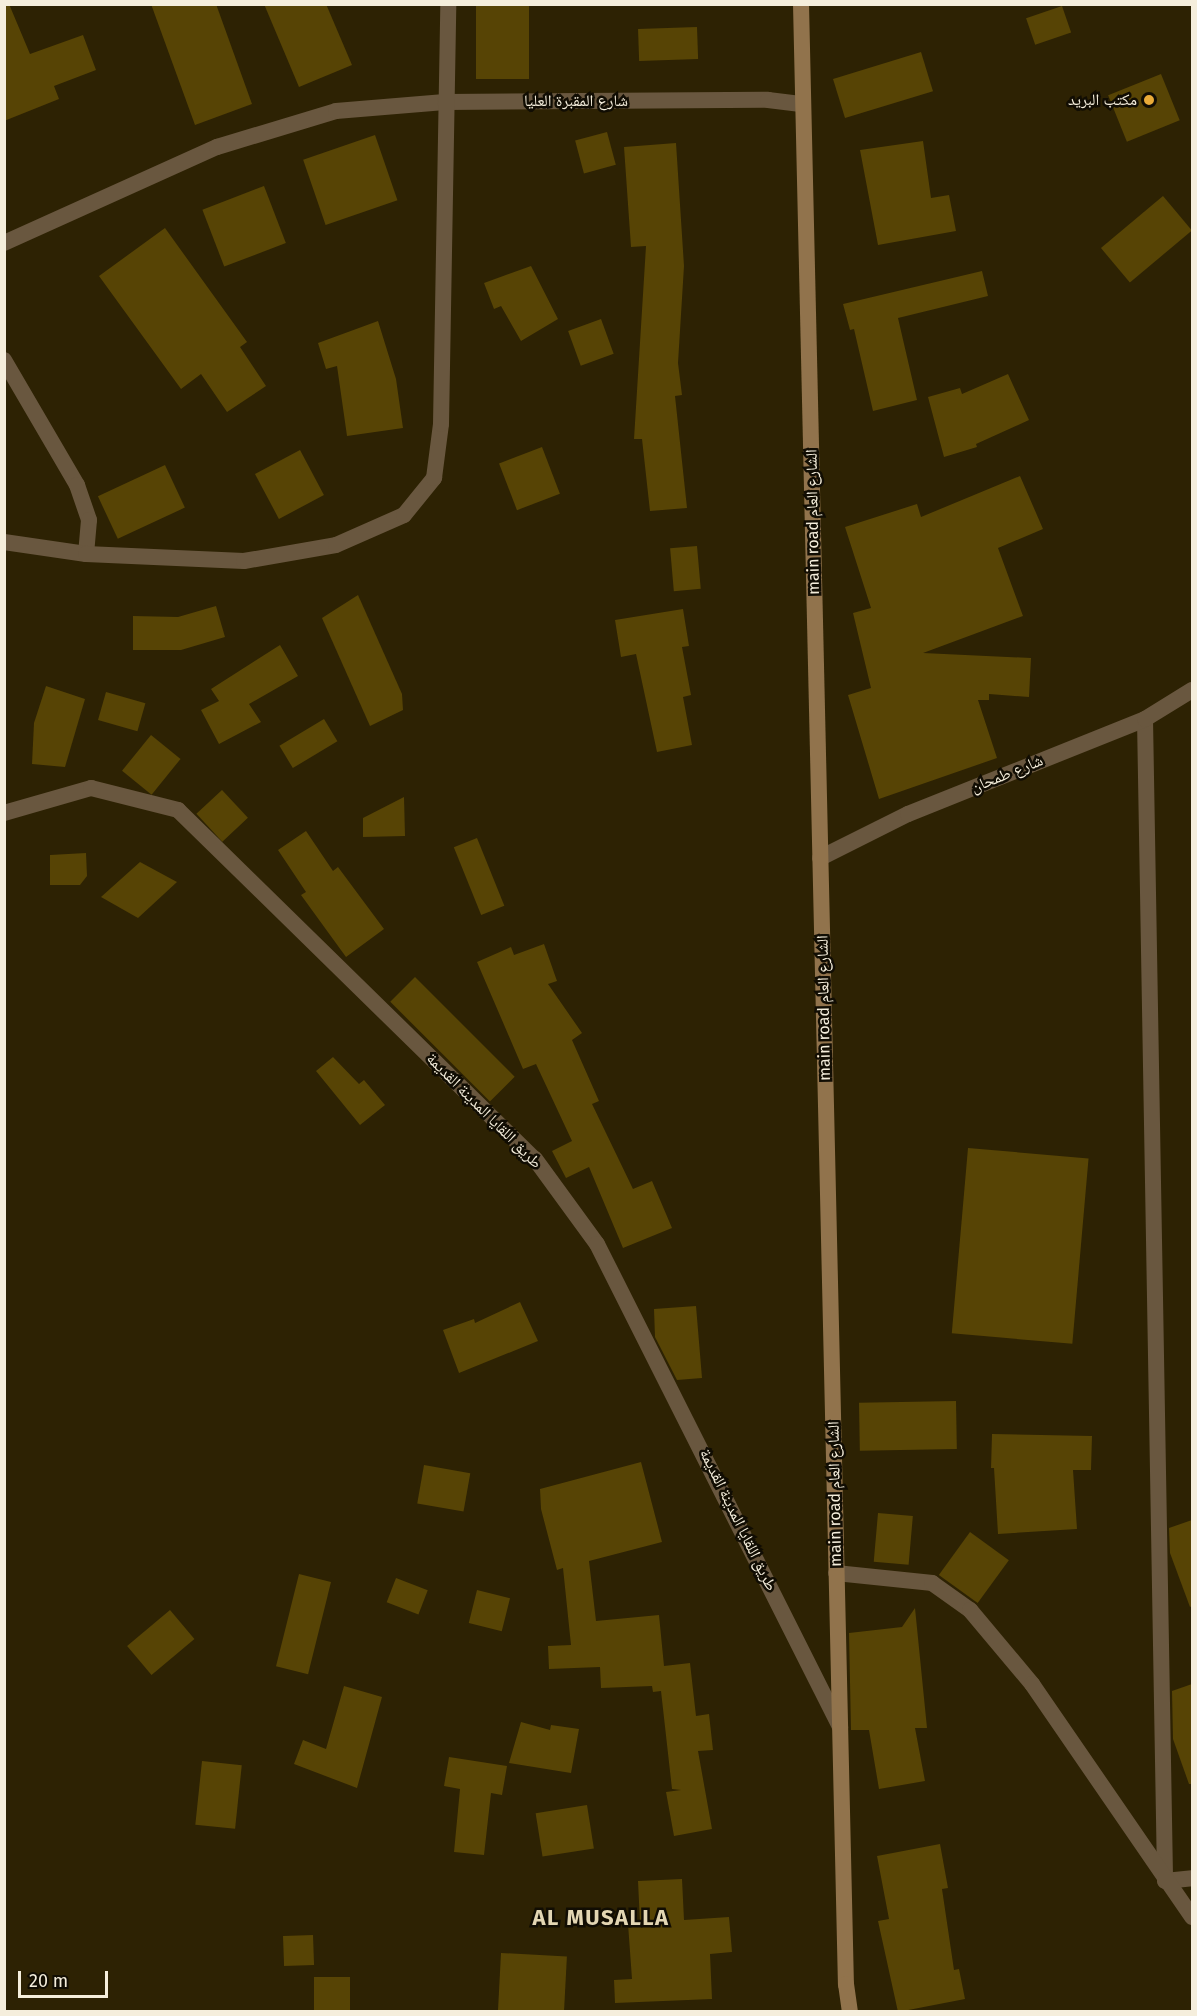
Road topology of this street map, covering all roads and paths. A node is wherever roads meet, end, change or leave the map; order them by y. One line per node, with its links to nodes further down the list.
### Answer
1 (448, 4): 3 (street)
2 (801, 4): 4 (main road, main road الشارع العام)
3 (445, 102): 4 (street, شارع المقبرة العليا); 5 (street, شارع المقبرة العليا); 8 (street)
4 (803, 104): 12 (main road, main road الشارع العام)
5 (4, 243)
6 (4, 360): 8 (street)
7 (4, 542): 8 (street)
8 (86, 554)
9 (1192, 690): 10 (street, شارع طمحان)
10 (1145, 719): 12 (street, شارع طمحان); 16 (street)
11 (4, 813): 14 (street, طريق اللقايا المدينة القديمة)
12 (820, 858): 13 (main road, main road الشارع العام)
13 (836, 1573): 14 (main road, main road الشارع العام); 16 (street)
14 (840, 1727): 18 (main road, main road الشارع العام)
15 (1192, 1878): 16 (street)
16 (1165, 1881): 17 (street)
17 (1192, 1917)
18 (850, 2012)

